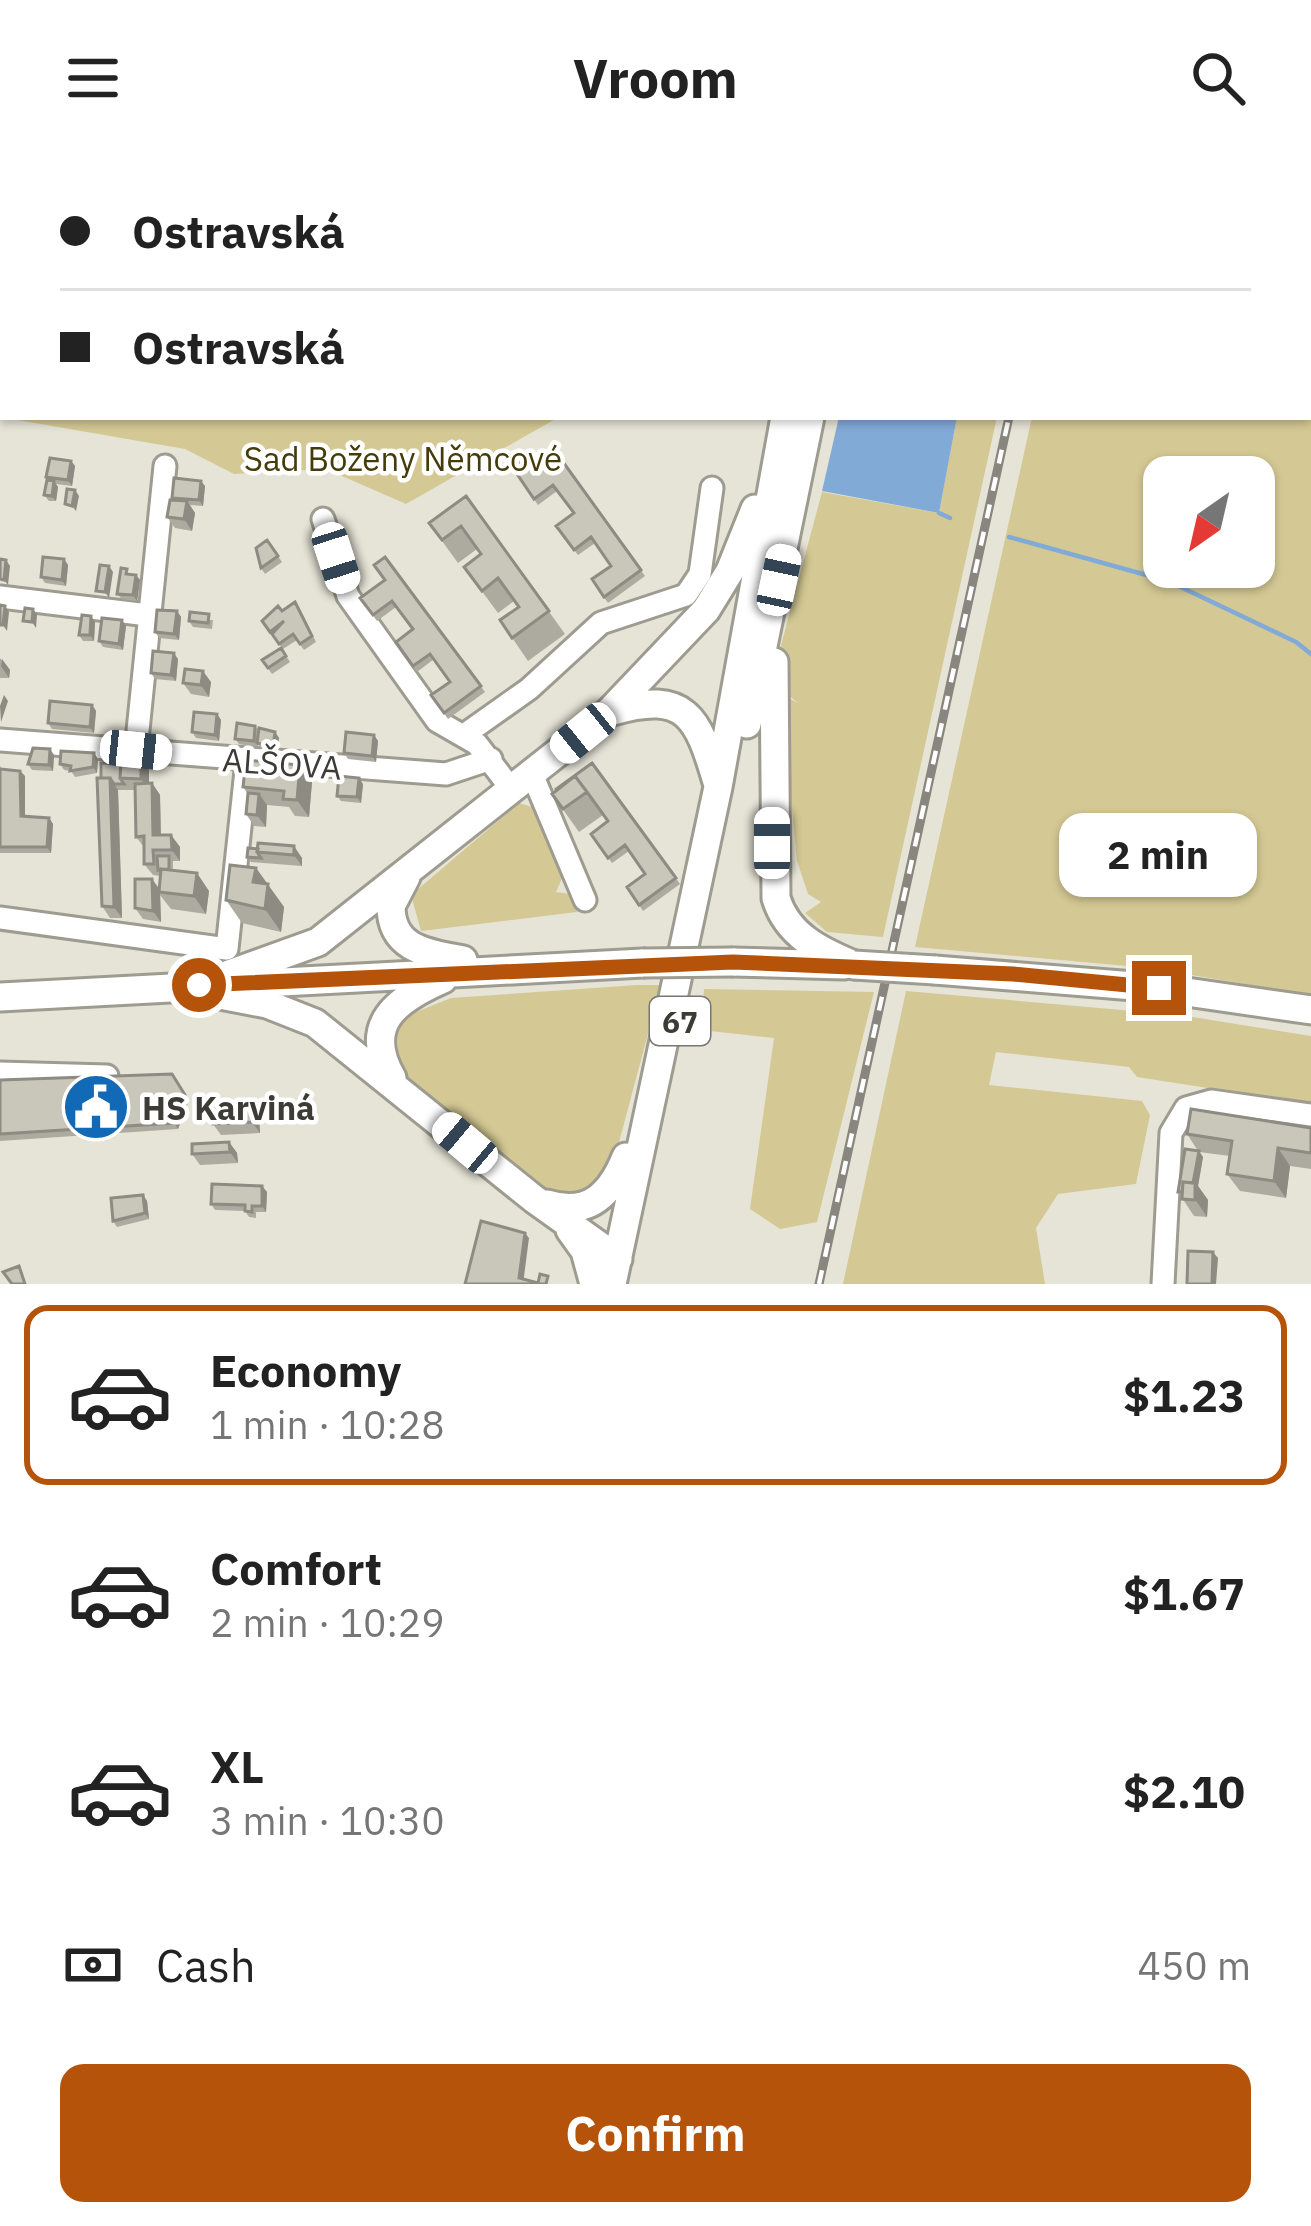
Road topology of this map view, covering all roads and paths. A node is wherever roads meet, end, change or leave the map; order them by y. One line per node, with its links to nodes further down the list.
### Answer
1 (783, 420): 10 (main road)
2 (783, 420): 14 (main road, 67)
3 (809, 420): 7 (main road, 67)
4 (165, 466): 9 (street)
5 (712, 488): 12 (street)
6 (323, 519): 12 (street)
7 (779, 580): 19 (main road, 67); 23 (main road)
8 (0, 597): 9 (street)
9 (148, 615): 15 (street)
10 (641, 680): 11 (main road); 14 (main road)
11 (609, 712): 18 (main road); 19 (main road, 67)
12 (464, 735): 16 (street)
13 (0, 740): 15 (street, ALŠOVA)
14 (726, 742): 19 (main road, 67)
15 (136, 750): 17 (street, ALŠOVA)
16 (491, 759): 17 (street, ALŠOVA); 18 (street)
17 (247, 761): 22 (street)
18 (522, 782): 20 (main road); 21 (street)
19 (726, 784): 33 (main road, 67); 36 (main road, 67)
20 (407, 875): 24 (main road); 26 (main road)
21 (584, 900)
22 (0, 918)
23 (854, 965): 24 (main road, bridge); 29 (main road, bridge)
24 (502, 968): 25 (main road)
25 (463, 970): 26 (main road); 32 (main road)
26 (199, 985): 27 (main road)
27 (170, 986): 28 (main road); 32 (main road)
28 (0, 997)
29 (1311, 1010)
30 (0, 1073): 31 (street)
31 (107, 1076)
32 (397, 1086): 35 (main road)
33 (648, 1103): 35 (main road); 36 (main road, 67)
34 (1311, 1115): 38 (street)
35 (544, 1207): 36 (main road); 37 (main road)
36 (615, 1271)
37 (594, 1284)
38 (1163, 1284)

